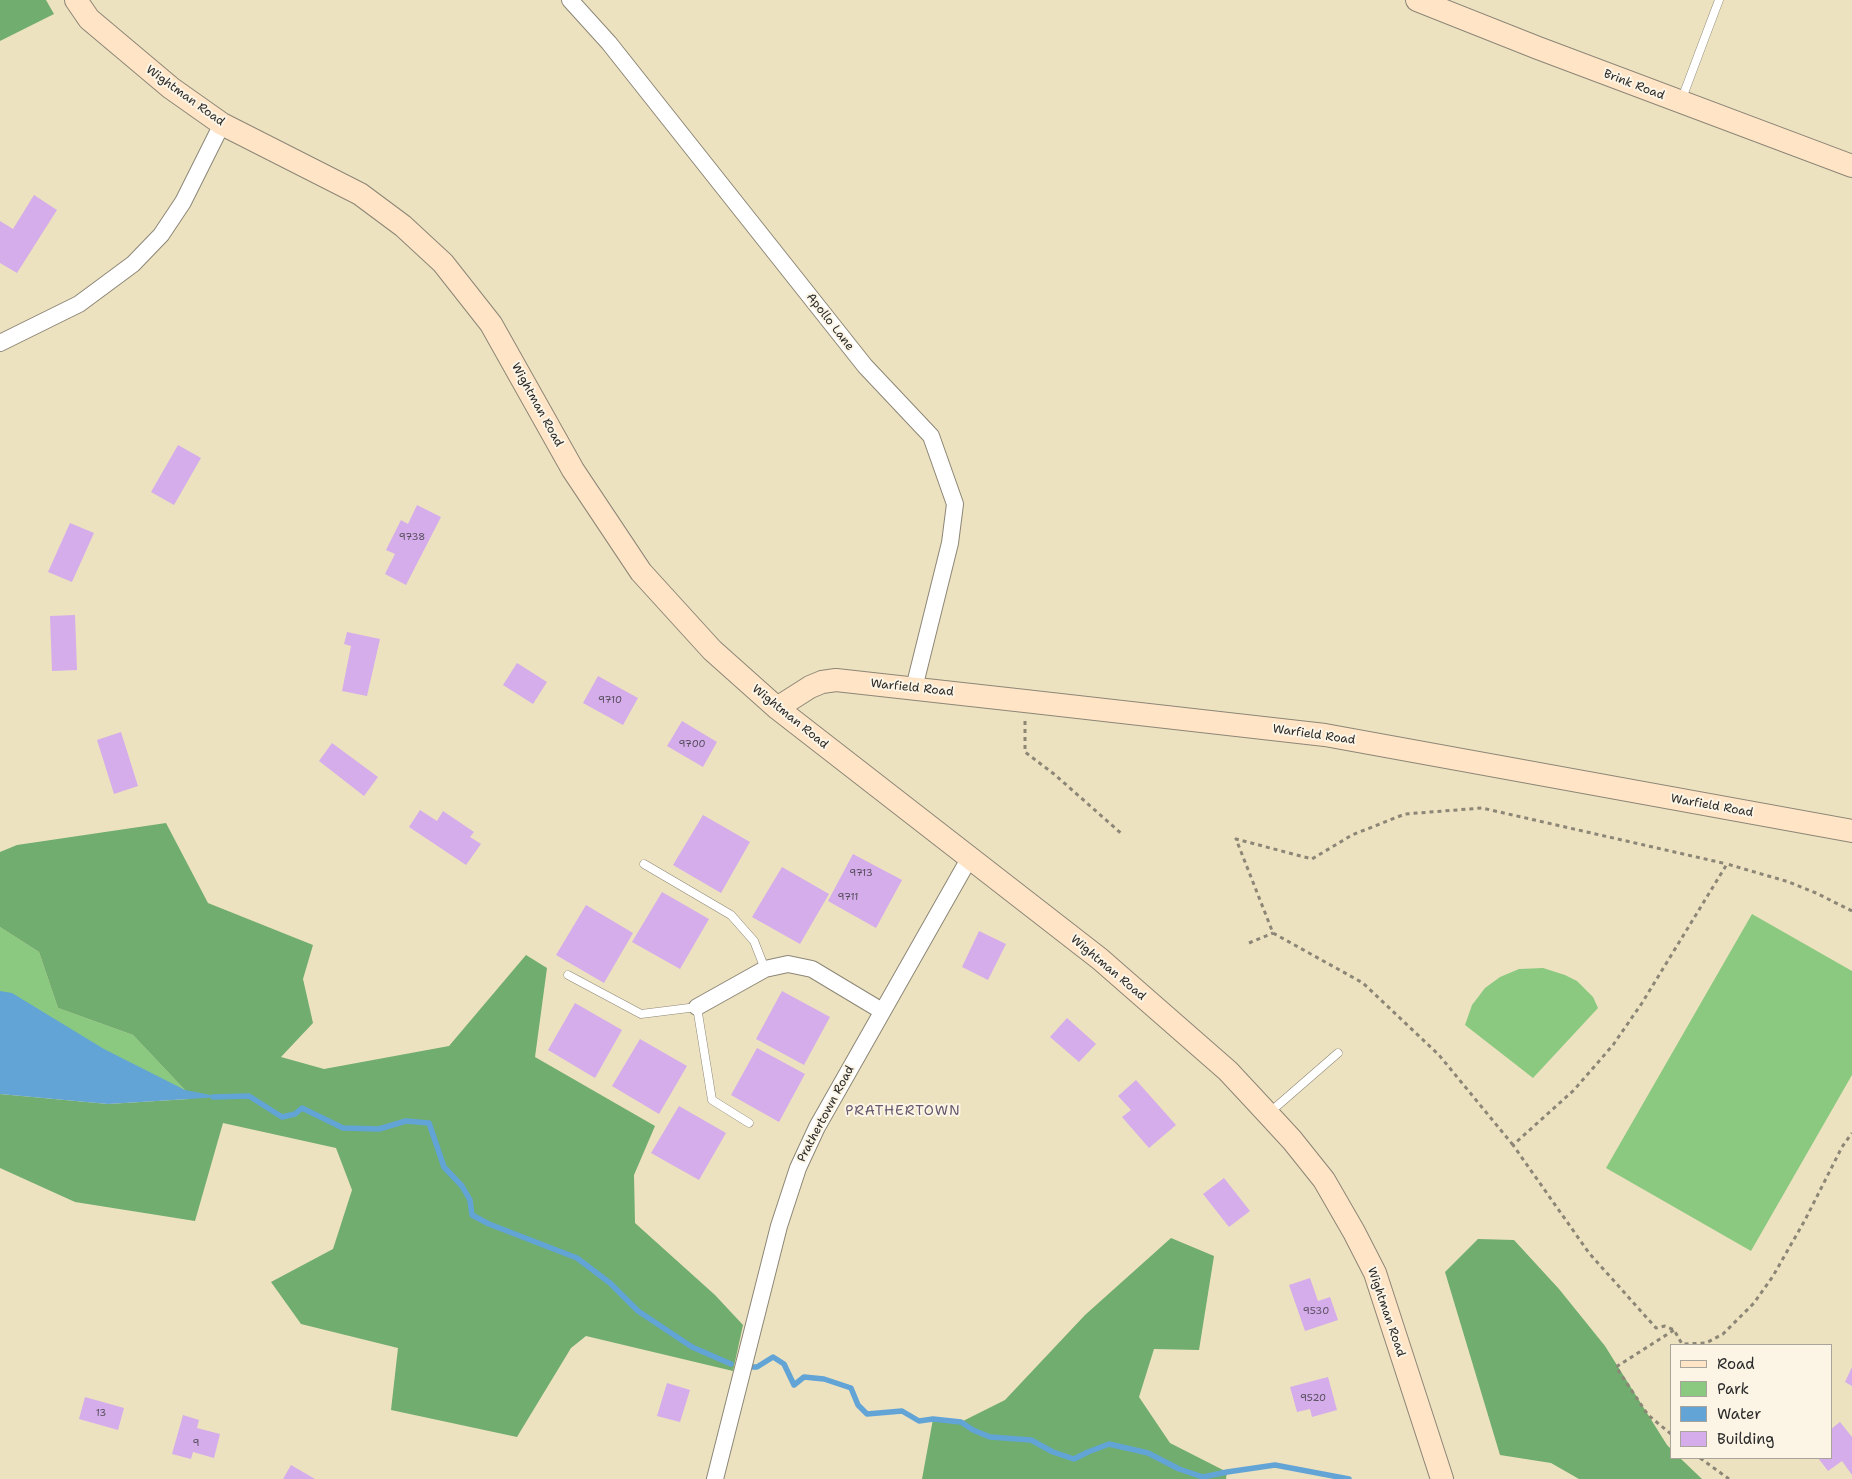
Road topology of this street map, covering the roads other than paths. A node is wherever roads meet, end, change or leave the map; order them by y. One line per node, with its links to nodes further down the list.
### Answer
1 (76, 0): 6 (main road, Wightman Road)
2 (570, 0): 9 (street, Apollo Lane)
3 (1417, 0): 5 (main road, Brink Road)
4 (1719, 0): 5 (lane)
5 (1680, 102): 7 (main road, Brink Road)
6 (222, 124): 8 (street); 10 (main road, Wightman Road)
7 (1852, 166)
8 (0, 343)
9 (914, 688): 10 (main road, Warfield Road); 11 (main road, Warfield Road)
10 (777, 708): 12 (main road, Wightman Road)
11 (1852, 831)
12 (969, 859): 17 (street, Prathertown Road); 19 (main road, Wightman Road)
13 (644, 864): 14 (lane)
14 (765, 969): 16 (street); 17 (street)
15 (568, 975): 16 (lane)
16 (697, 1007): 20 (lane)
17 (882, 1011): 21 (street, Prathertown Road)
18 (1338, 1054): 19 (lane)
19 (1268, 1114): 22 (main road, Wightman Road)
20 (749, 1123)
21 (715, 1479)
22 (1442, 1479)

